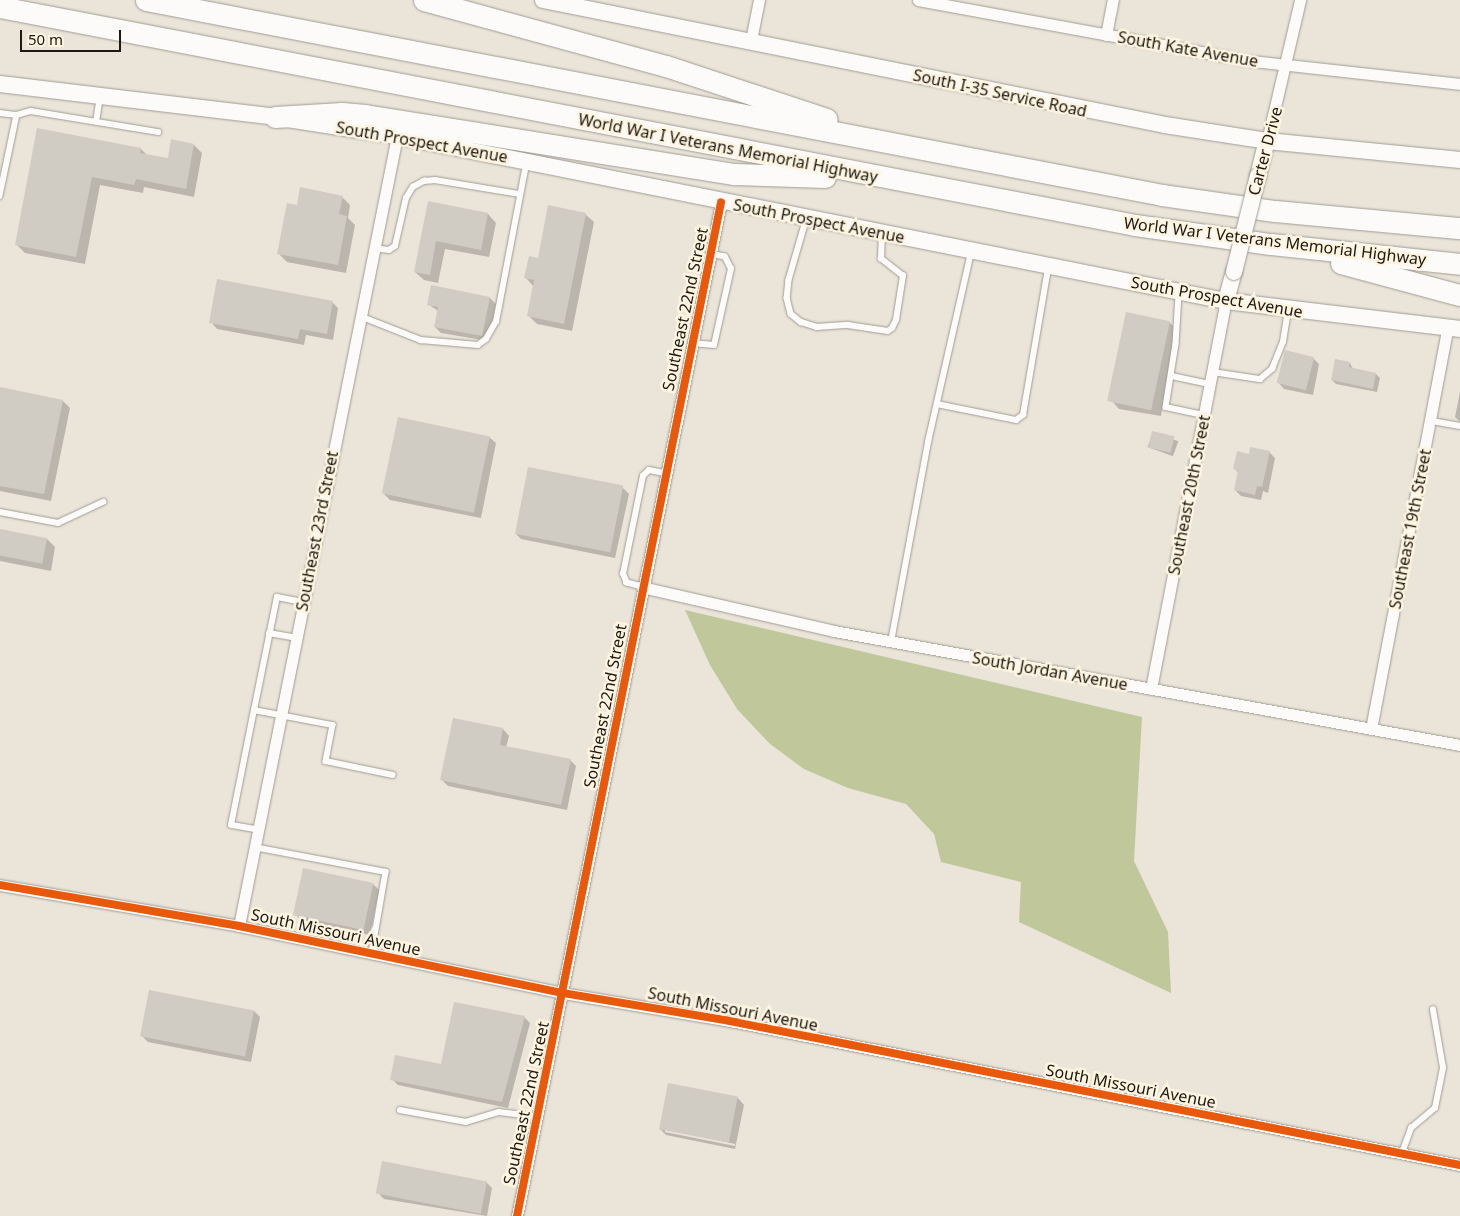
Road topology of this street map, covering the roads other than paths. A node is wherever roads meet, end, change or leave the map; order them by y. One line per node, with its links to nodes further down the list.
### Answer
1 (146, 0): 24 (highway, World War I Veterans Memorial Highway)
2 (424, 0): 24 (highway)
3 (543, 0): 9 (main road, South I-35 Service Road)
4 (759, 0): 12 (street)
5 (918, 0): 8 (street, South Kate Avenue)
6 (1113, 0): 11 (street)
7 (1300, 0): 13 (street, Carter Drive)
8 (932, 1): 11 (street, South Kate Avenue)
9 (573, 3): 12 (main road, South I-35 Service Road)
10 (0, 7): 27 (highway, World War I Veterans Memorial Highway)
11 (1106, 35): 13 (street, South Kate Avenue)
12 (751, 40): 23 (main road, South I-35 Service Road)
13 (1287, 66): 15 (street, South Kate Avenue); 23 (street, Carter Drive)
14 (0, 84): 16 (main road, South Prospect Avenue)
15 (1460, 84)
16 (100, 95): 19 (main road, South Prospect Avenue); 20 (lane)
17 (0, 113): 18 (lane)
18 (17, 115): 20 (lane); 29 (lane)
19 (275, 117): 22 (main road, South Prospect Avenue); 27 (highway)
20 (96, 122): 21 (lane)
21 (158, 132)
22 (396, 136): 26 (main road, South Prospect Avenue); 35 (street, Southeast 23rd Street)
23 (1267, 141): 25 (main road, South I-35 Service Road); 42 (main road, Carter Drive, bridge)
24 (904, 146): 32 (highway, World War I Veterans Memorial Highway)
25 (1460, 160)
26 (526, 162): 28 (lane); 30 (main road, South Prospect Avenue)
27 (893, 180): 34 (highway, World War I Veterans Memorial Highway)
28 (520, 194): 35 (lane); 44 (lane)
29 (0, 196)
30 (721, 202): 31 (main road, South Prospect Avenue); 37 (street, Southeast 22nd Street)
31 (807, 218): 33 (main road, South Prospect Avenue); 33 (lane)
32 (1460, 228)
33 (882, 234): 36 (main road, South Prospect Avenue)
34 (1271, 244): 38 (highway, World War I Veterans Memorial Highway); 41 (highway)
35 (373, 248): 44 (street, Southeast 23rd Street)
36 (972, 251): 39 (main road, South Prospect Avenue); 49 (lane)
37 (710, 254): 46 (street, Southeast 22nd Street); 46 (lane)
38 (1460, 264)
39 (1048, 266): 40 (main road, South Prospect Avenue); 49 (lane)
40 (1180, 292): 42 (main road, South Prospect Avenue); 47 (lane)
41 (1460, 296)
42 (1226, 301): 43 (main road, South Prospect Avenue); 48 (street, Southeast 20th Street)
43 (1288, 310): 45 (main road, South Prospect Avenue); 48 (lane)
44 (360, 316): 57 (street, Southeast 23rd Street)
45 (1454, 329): 51 (street, Southeast 19th Street)
46 (692, 344): 53 (street, Southeast 22nd Street)
47 (1172, 376): 48 (lane); 50 (lane)
48 (1211, 378): 50 (street, Southeast 20th Street)
49 (937, 404): 60 (lane)
50 (1204, 415): 61 (street, Southeast 20th Street)
51 (1432, 421): 52 (lane); 64 (street, Southeast 19th Street)
52 (1460, 426)
53 (666, 473): 56 (street, Southeast 22nd Street); 56 (lane)
54 (103, 502): 55 (lane)
55 (0, 512)
56 (642, 587): 60 (street, South Jordan Avenue); 72 (street, Southeast 22nd Street)
57 (303, 602): 58 (lane); 59 (street, Southeast 23rd Street)
58 (270, 633): 59 (lane); 62 (lane)
59 (296, 638): 63 (street, Southeast 23rd Street)
60 (891, 642): 61 (street, South Jordan Avenue)
61 (1151, 690): 64 (street, South Jordan Avenue)
62 (254, 710): 63 (lane); 67 (lane)
63 (281, 715): 66 (lane); 67 (street, Southeast 23rd Street)
64 (1371, 729): 65 (street, South Jordan Avenue)
65 (1460, 745)
66 (393, 775)
67 (258, 830): 68 (street, Southeast 23rd Street)
68 (254, 847): 70 (street, Southeast 23rd Street); 71 (lane)
69 (0, 885): 70 (street, South Missouri Avenue)
70 (238, 926): 71 (street, South Missouri Avenue)
71 (372, 953): 72 (street, South Missouri Avenue)
72 (563, 993): 75 (street, Southeast 22nd Street); 76 (street, South Missouri Avenue)
73 (1433, 1010): 76 (lane)
74 (400, 1110): 75 (lane)
75 (538, 1117): 78 (street, Southeast 22nd Street)
76 (1401, 1154): 77 (street, South Missouri Avenue)
77 (1460, 1164)
78 (517, 1216)

